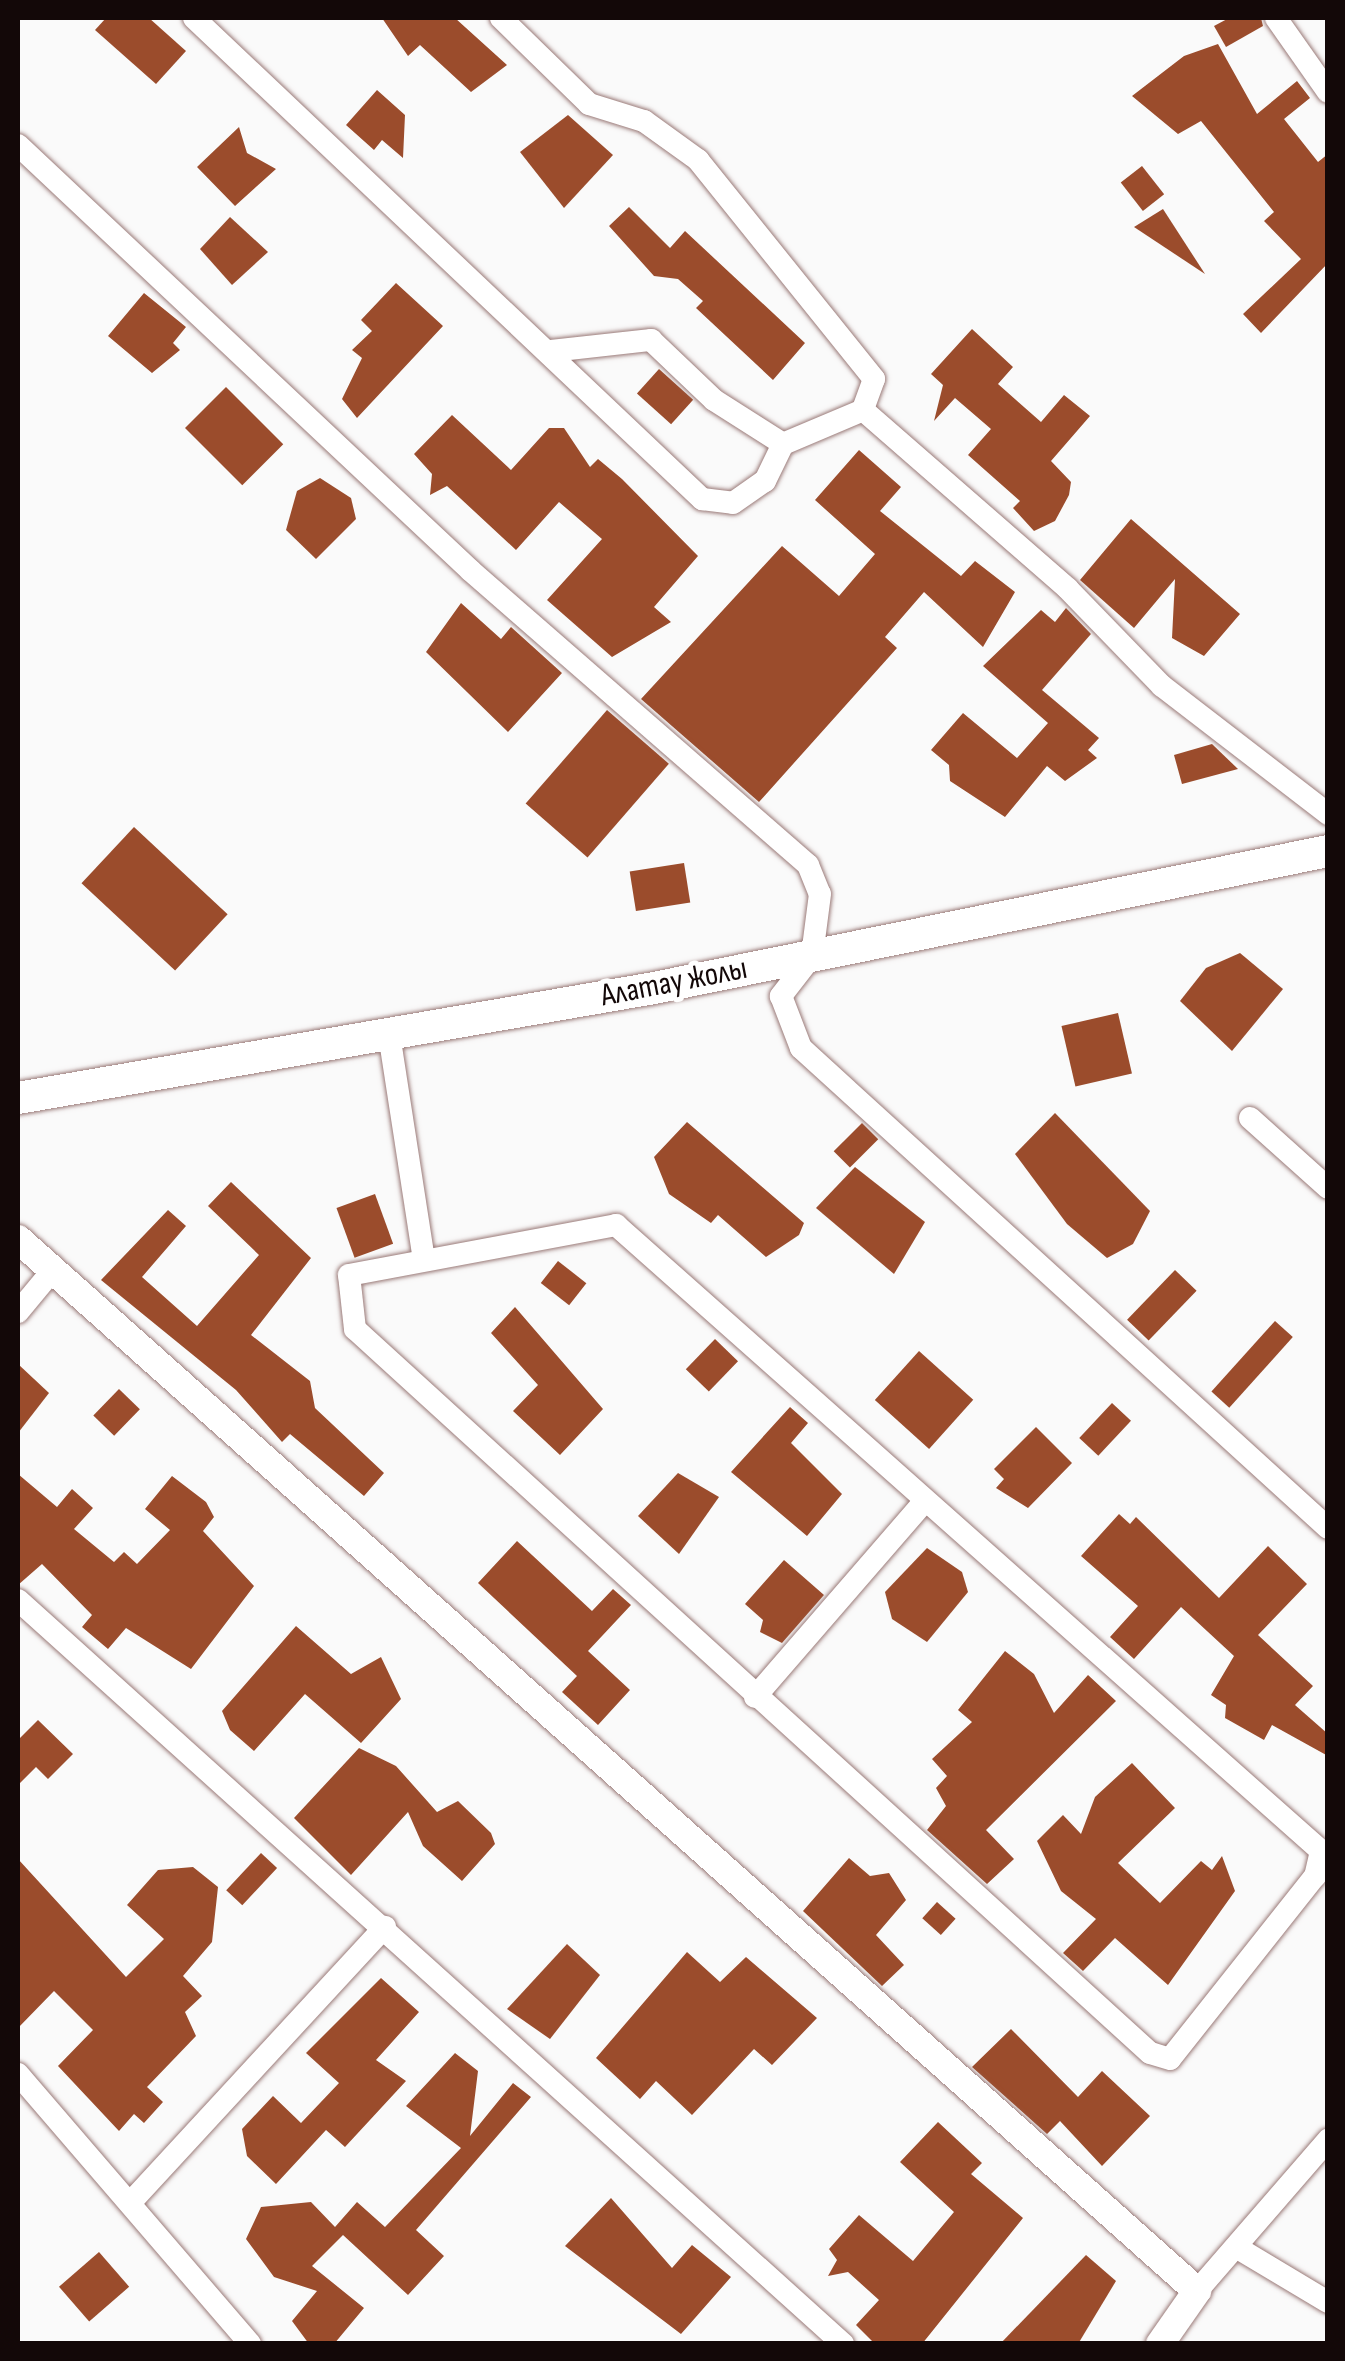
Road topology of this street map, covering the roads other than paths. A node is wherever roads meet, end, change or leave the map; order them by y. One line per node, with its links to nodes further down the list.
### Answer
1 (194, 18): 6 (street)
2 (501, 18): 7 (street)
3 (1276, 18): 4 (street)
4 (1328, 92)
5 (18, 145): 11 (street)
6 (550, 351): 8 (street); 8 (street)
7 (863, 410): 8 (street); 9 (street)
8 (784, 444)
9 (1328, 814)
10 (1328, 851): 11 (main road, Алатау жолы)
11 (812, 956): 12 (main road, Алатау жолы); 21 (street)
12 (389, 1034): 13 (main road, Алатау жолы); 17 (street)
13 (20, 1091)
14 (1250, 1118): 15 (street)
15 (1328, 1188)
16 (18, 1240): 18 (street)
17 (424, 1259): 20 (street); 23 (street)
18 (52, 1271): 19 (street); 29 (street)
19 (18, 1312)
20 (926, 1502): 23 (street); 23 (street)
21 (1328, 1528)
22 (18, 1600): 24 (street)
23 (755, 1697)
24 (386, 1928): 27 (street); 32 (street)
25 (18, 2074): 27 (street)
26 (1328, 2140): 28 (street)
27 (130, 2203): 31 (street)
28 (1241, 2250): 29 (street); 30 (street)
29 (1197, 2291): 33 (street)
30 (1328, 2302)
31 (250, 2344)
32 (843, 2344)
33 (1160, 2344)

